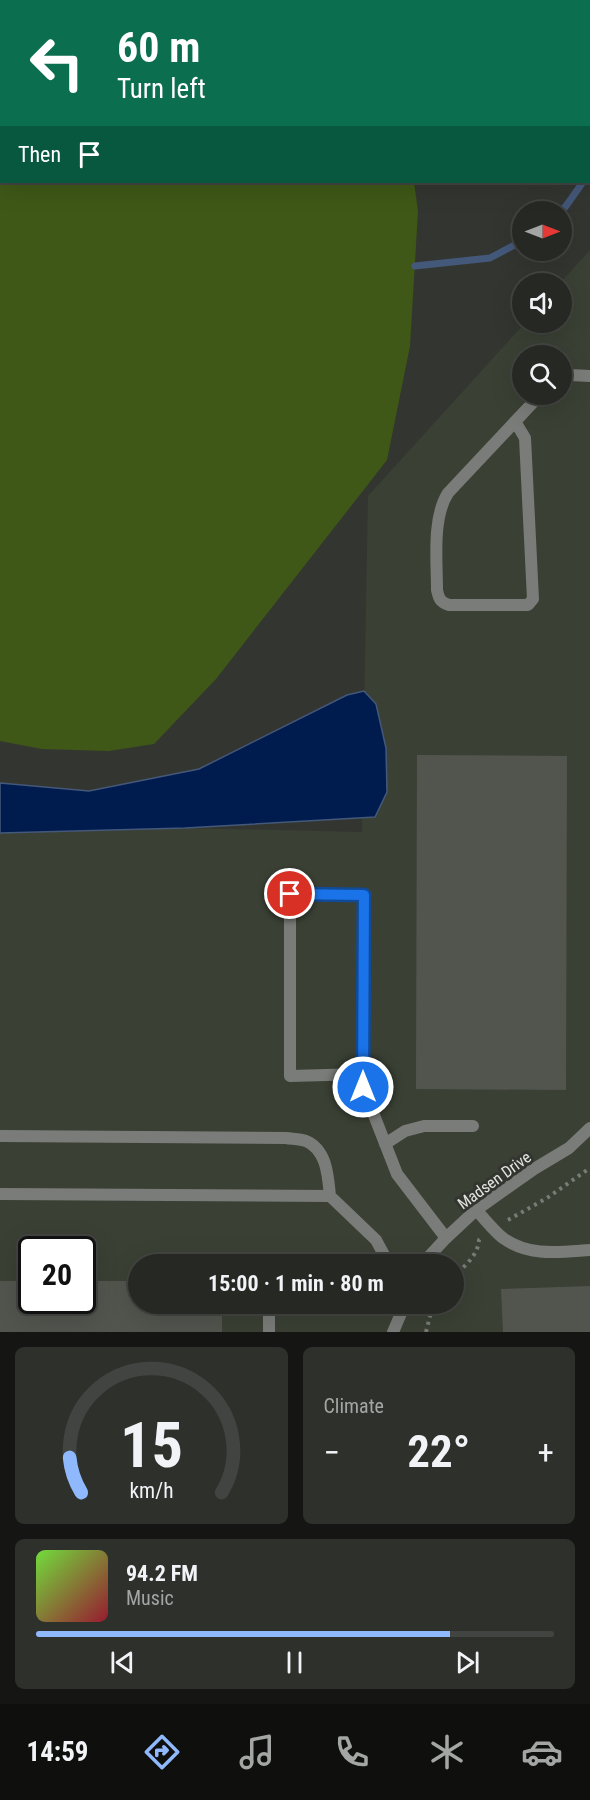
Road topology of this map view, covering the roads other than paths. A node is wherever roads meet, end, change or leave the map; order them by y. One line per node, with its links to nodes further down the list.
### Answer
1 (572, 375): 2 (street)
2 (590, 376)
3 (532, 405): 4 (street)
4 (516, 423): 4 (street)
5 (363, 1074): 5 (street); 9 (street)
6 (473, 1126): 9 (street)
7 (590, 1128): 12 (street, Madsen Drive)
8 (0, 1136): 11 (street)
9 (385, 1144): 13 (street)
10 (0, 1194): 11 (street)
11 (330, 1196): 15 (street)
12 (477, 1210): 13 (street, Madsen Drive); 14 (street)
13 (446, 1238): 16 (street, Madsen Drive)
14 (590, 1250)
15 (384, 1254)
16 (432, 1254)
17 (269, 1314): 19 (street)
18 (401, 1314): 20 (street)
19 (269, 1332)
20 (393, 1332)

